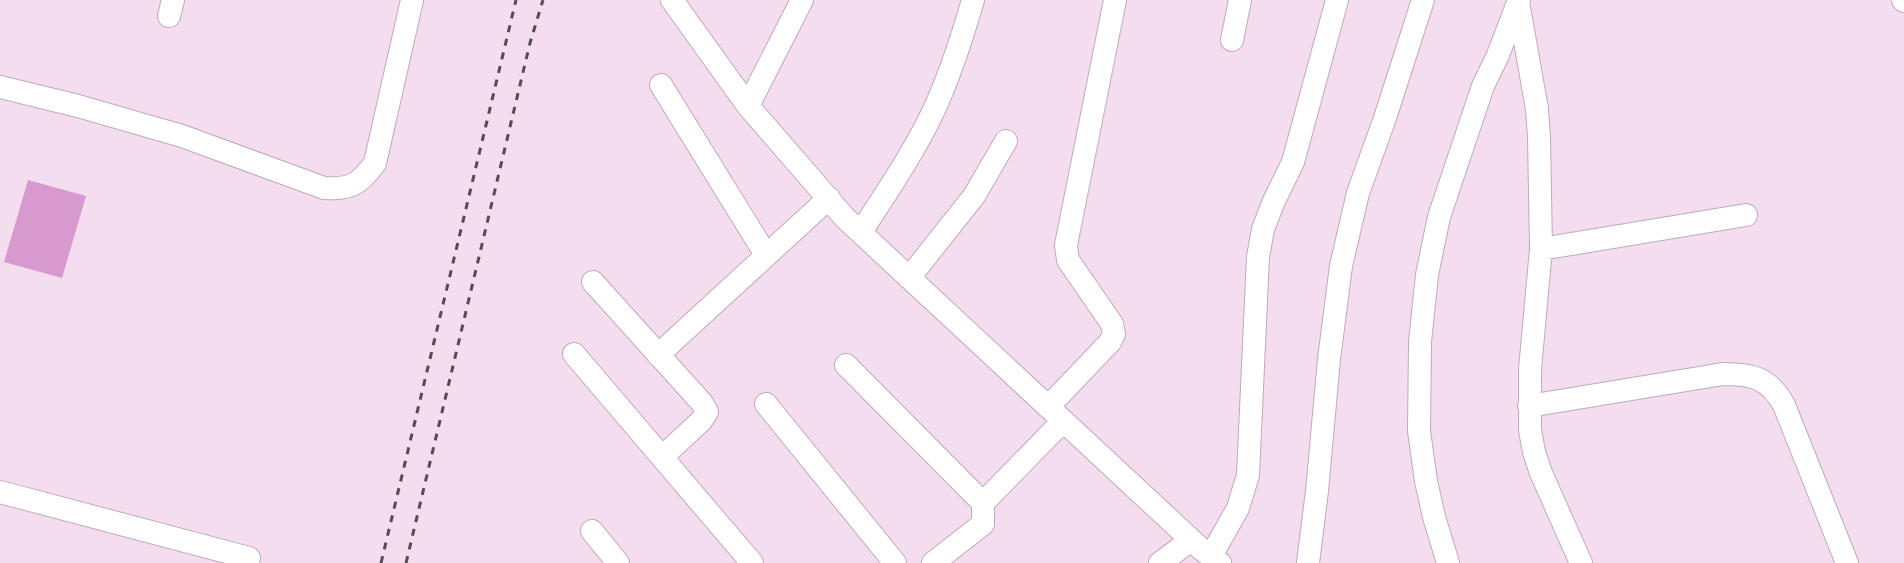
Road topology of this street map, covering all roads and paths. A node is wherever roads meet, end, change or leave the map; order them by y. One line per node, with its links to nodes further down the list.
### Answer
1 (412, 0): 12 (street)
2 (672, 0): 13 (street)
3 (802, 0): 13 (street)
4 (973, 0): 17 (street)
5 (1115, 0): 27 (street)
6 (1240, 0): 10 (street)
7 (1337, 0): 34 (street)
8 (1423, 0): 40 (street)
9 (1518, 1): 18 (street); 41 (street)
10 (1232, 40)
11 (661, 85): 19 (street)
12 (0, 87)
13 (748, 106): 15 (street)
14 (1006, 141): 20 (street)
15 (829, 198): 17 (street); 19 (street)
16 (1746, 215): 18 (street)
17 (861, 232): 20 (street)
18 (1541, 249): 26 (street)
19 (766, 255): 23 (street)
20 (909, 278): 27 (street)
21 (593, 282): 23 (street)
22 (574, 354): 28 (street)
23 (658, 355): 28 (street)
24 (846, 365): 30 (street)
25 (766, 404): 37 (street)
26 (1530, 406): 42 (street); 43 (street)
27 (1056, 414): 30 (street); 32 (street)
28 (662, 457): 36 (street)
29 (0, 492): 33 (street)
30 (983, 503): 38 (street)
31 (592, 531): 35 (street)
32 (1191, 540): 34 (street); 39 (street)
33 (249, 558)
34 (1215, 560)
35 (618, 563)
36 (752, 563)
37 (895, 563)
38 (933, 563)
39 (1160, 563)
40 (1308, 563)
41 (1448, 563)
42 (1581, 563)
43 (1847, 563)

